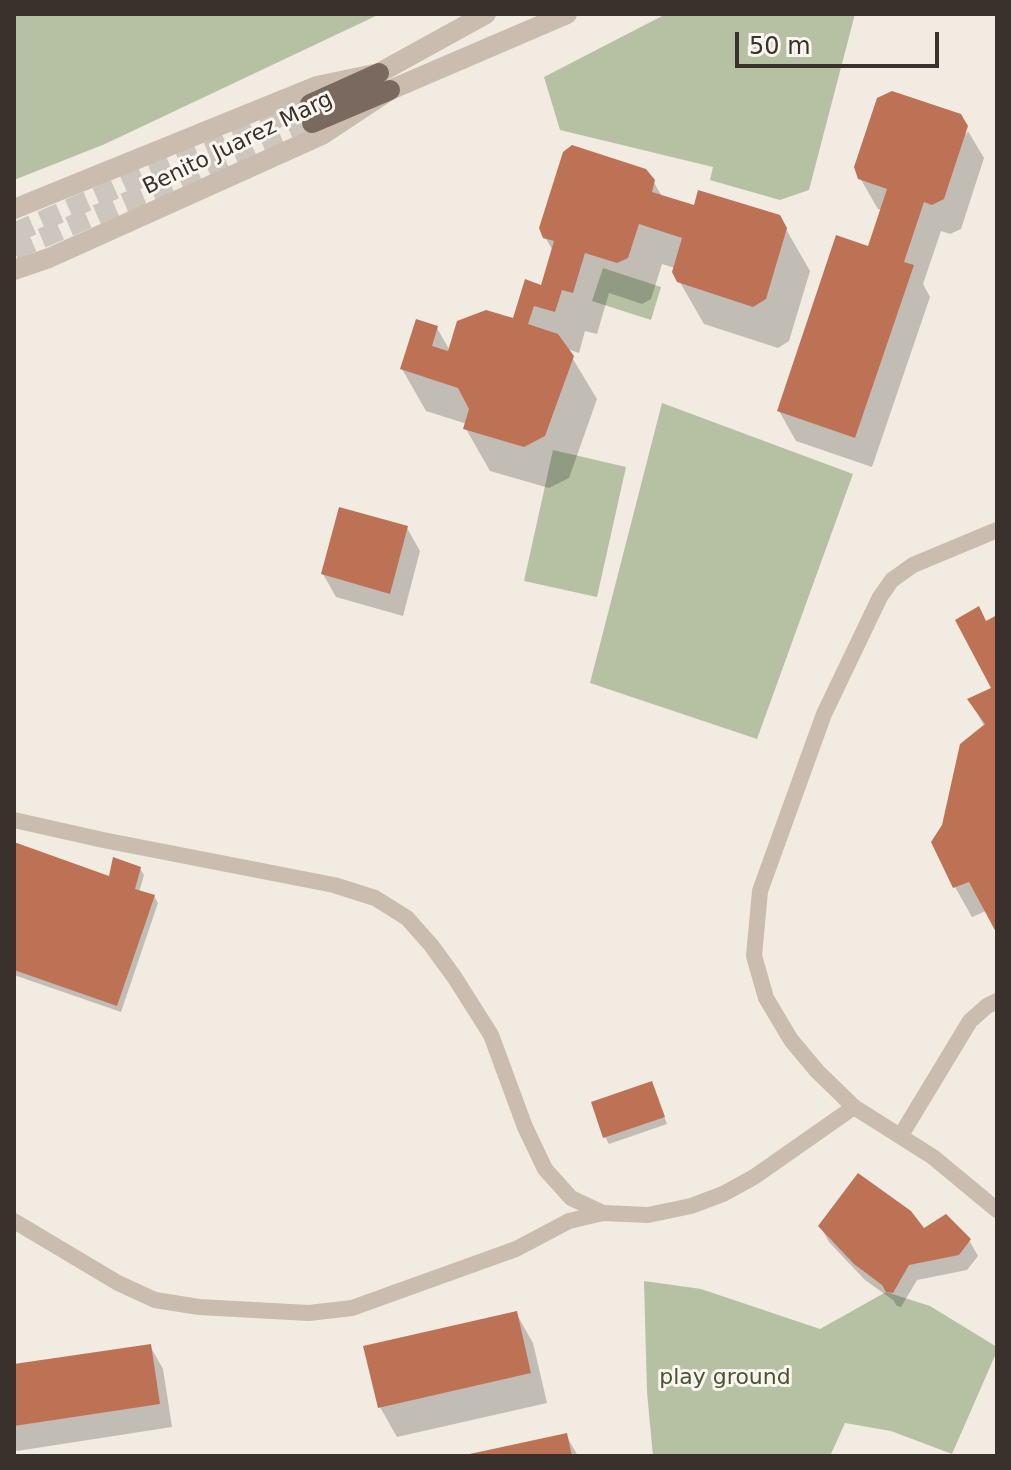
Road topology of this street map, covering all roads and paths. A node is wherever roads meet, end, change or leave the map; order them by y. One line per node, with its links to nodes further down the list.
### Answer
1 (486, 14): 3 (street, Benito Juarez Marg)
2 (567, 14): 3 (street, Benito Juarez Marg)
3 (384, 81): 4 (main road); 5 (street, Benito Juarez Marg); 6 (street, Benito Juarez Marg)
4 (311, 114)
5 (14, 209)
6 (14, 270)
7 (997, 530): 10 (lane)
8 (14, 820): 13 (lane)
9 (997, 1001): 11 (lane)
10 (854, 1107): 11 (lane); 13 (lane)
11 (901, 1135): 12 (lane)
12 (997, 1210)
13 (603, 1213): 14 (lane)
14 (14, 1221)

